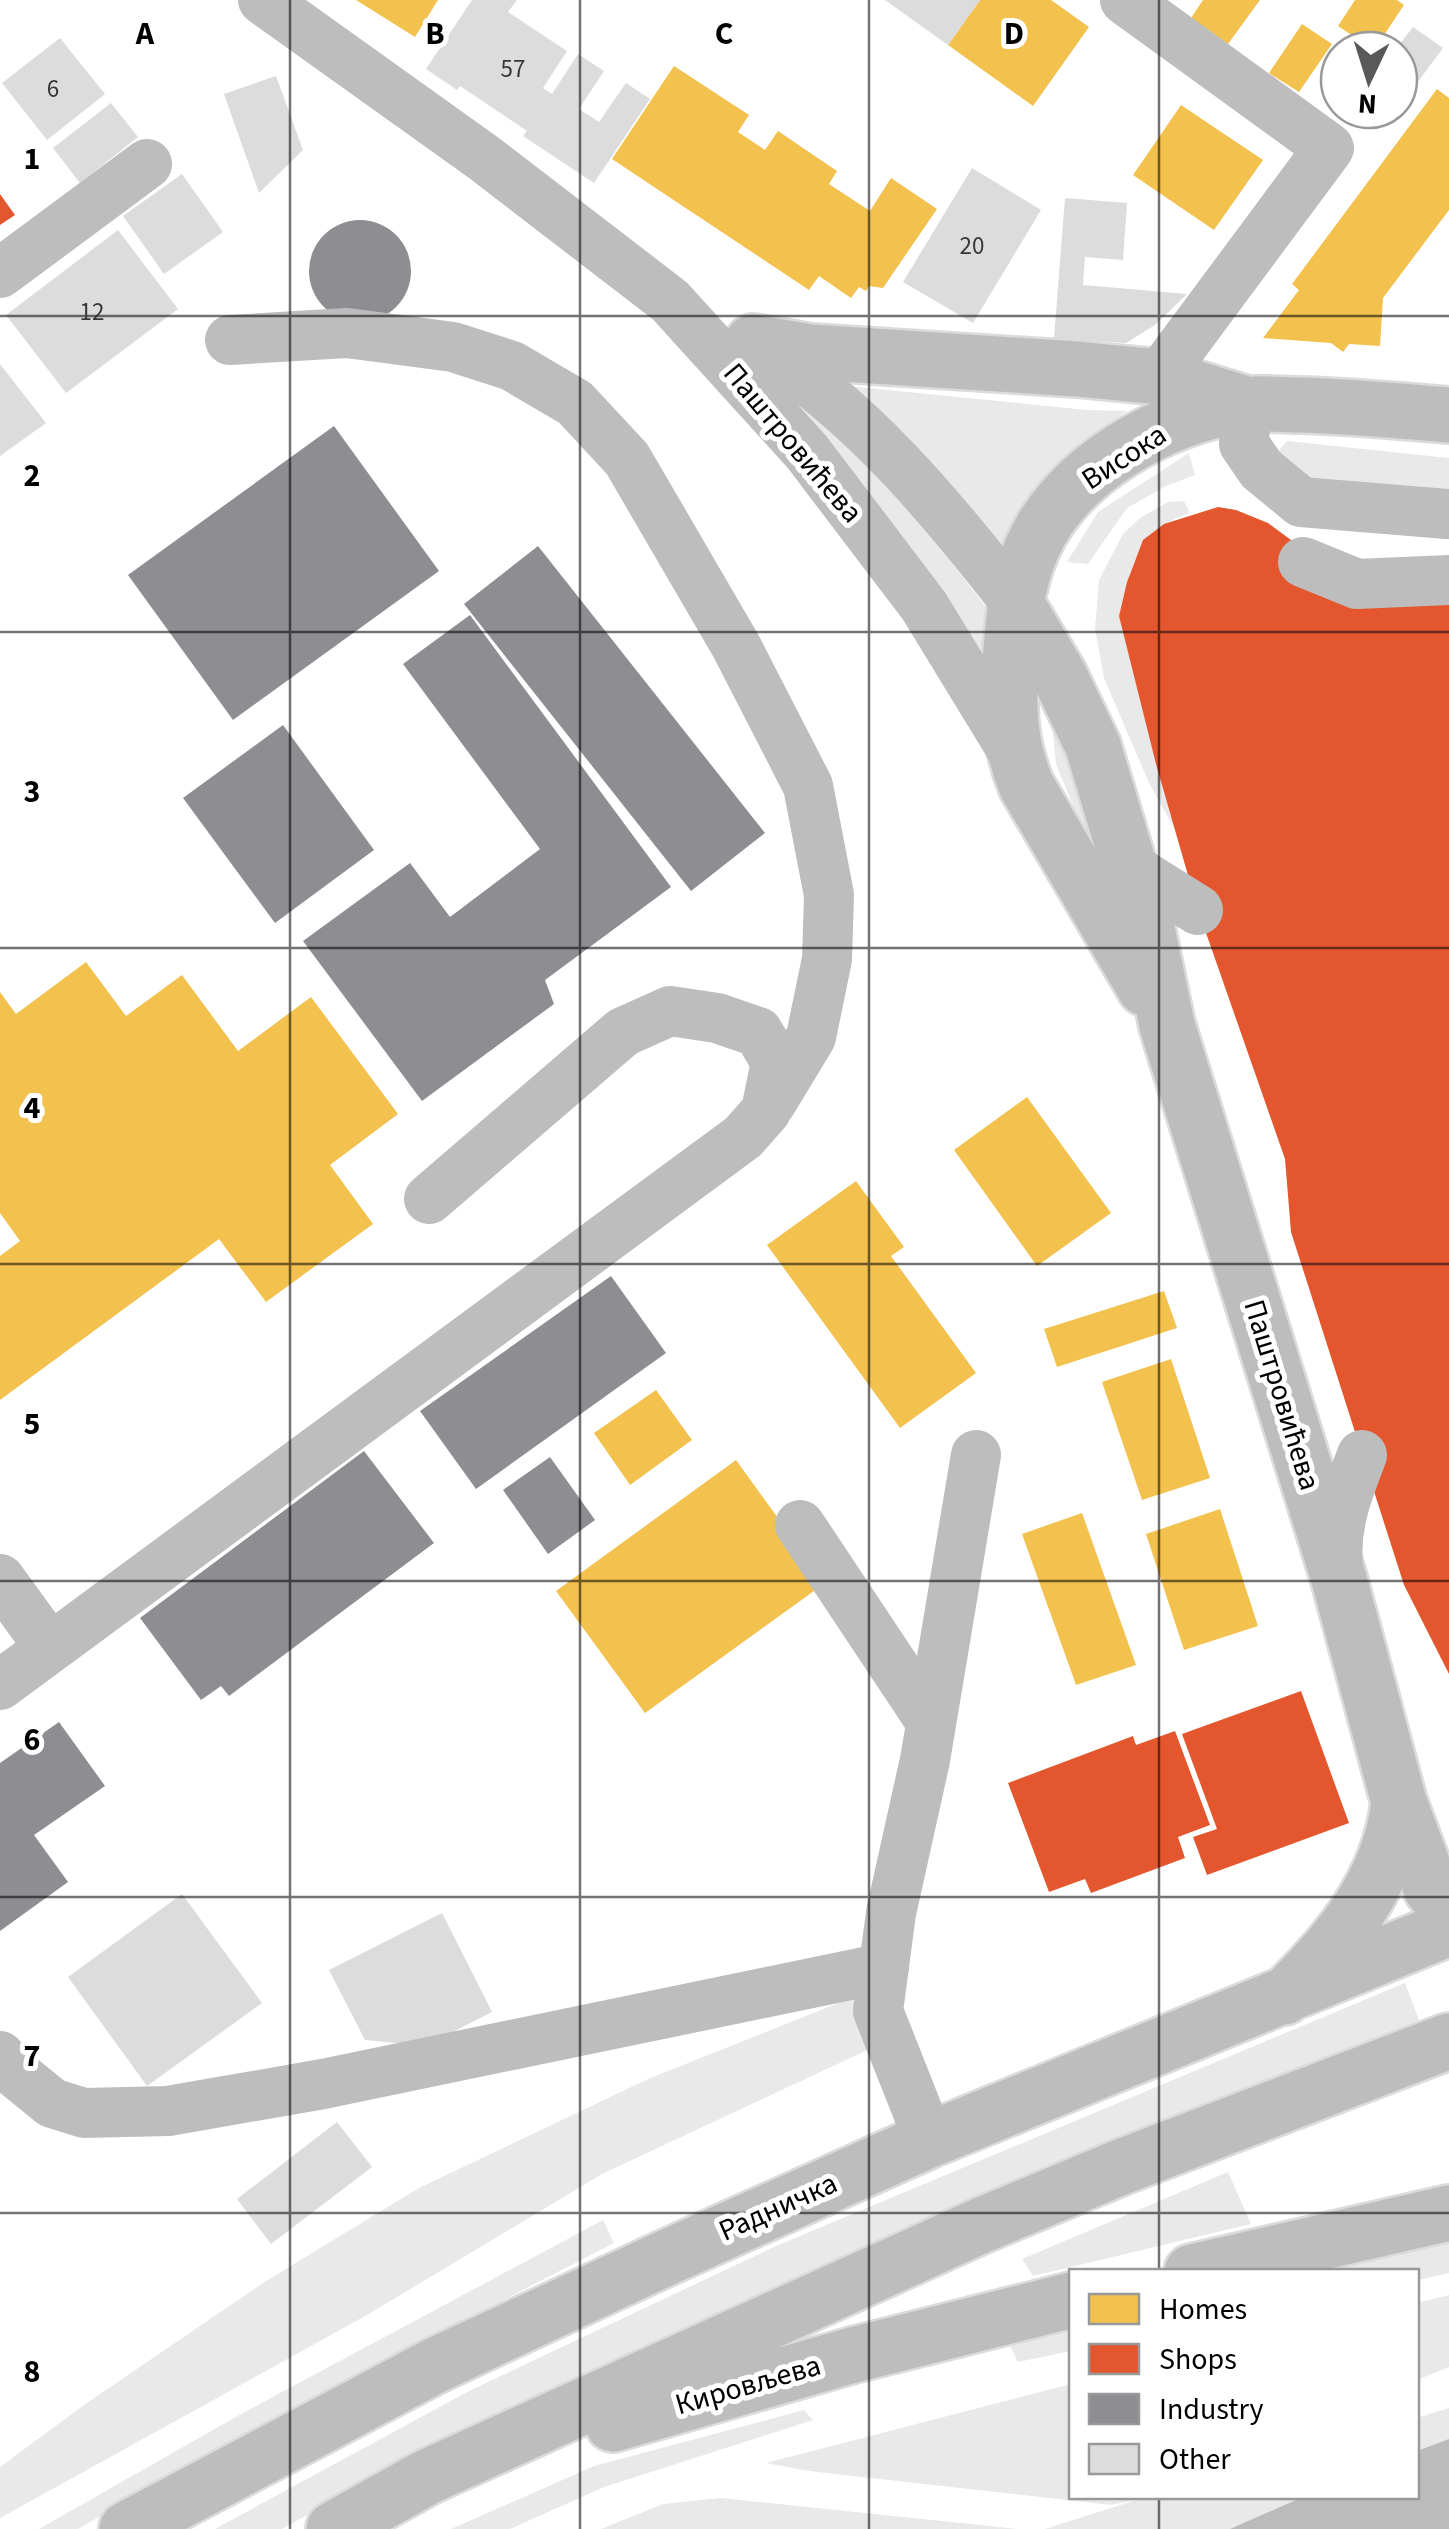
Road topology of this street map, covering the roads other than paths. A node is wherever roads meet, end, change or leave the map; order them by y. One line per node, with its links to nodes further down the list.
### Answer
1 (263, 0): 5 (street, Паштровићева)
2 (1125, 0): 8 (street)
3 (148, 164): 4 (street)
4 (0, 273)
5 (670, 301): 7 (street); 15 (street, Паштровићева)
6 (230, 340): 19 (street)
7 (752, 342): 8 (main road); 14 (street, Паштровићева)
8 (1160, 378): 9 (main road)
9 (1246, 404): 10 (main road, Висока); 11 (street); 14 (main road, Висока)
10 (1449, 416)
11 (1447, 514)
12 (1302, 562): 13 (street)
13 (1449, 580)
14 (1016, 602): 15 (main road, Висока); 16 (main road, Паштровићева)
15 (1012, 750): 18 (main road, Паштровићева)
16 (1131, 868): 17 (street); 18 (main road, Паштровићева)
17 (1198, 910)
18 (1166, 1025): 25 (main road, Паштровићева)
19 (766, 1111): 20 (street); 26 (street)
20 (429, 1199)
21 (1362, 1454): 25 (street)
22 (976, 1455): 28 (street)
23 (800, 1525): 28 (street)
24 (0, 1579): 26 (street)
25 (1339, 1579): 29 (main road, Паштровићева)
26 (50, 1648): 27 (street)
27 (0, 1685)
28 (931, 1722): 33 (street)
29 (1395, 1784): 30 (main road, Паштровићева); 31 (main road); 34 (main road, Паштровићева)
30 (1449, 1826)
31 (1449, 1910)
32 (1449, 1928): 34 (main road, Радничка)
33 (884, 1968): 36 (street); 37 (street)
34 (1284, 1997): 37 (main road, Радничка)
35 (1449, 2042): 41 (main road)
36 (0, 2056)
37 (929, 2140): 42 (main road, Радничка)
38 (1449, 2212): 39 (main road)
39 (1205, 2269)
40 (1069, 2301): 41 (main road, Кировљева)
41 (427, 2477): 43 (main road)
42 (127, 2529)
43 (334, 2529)

